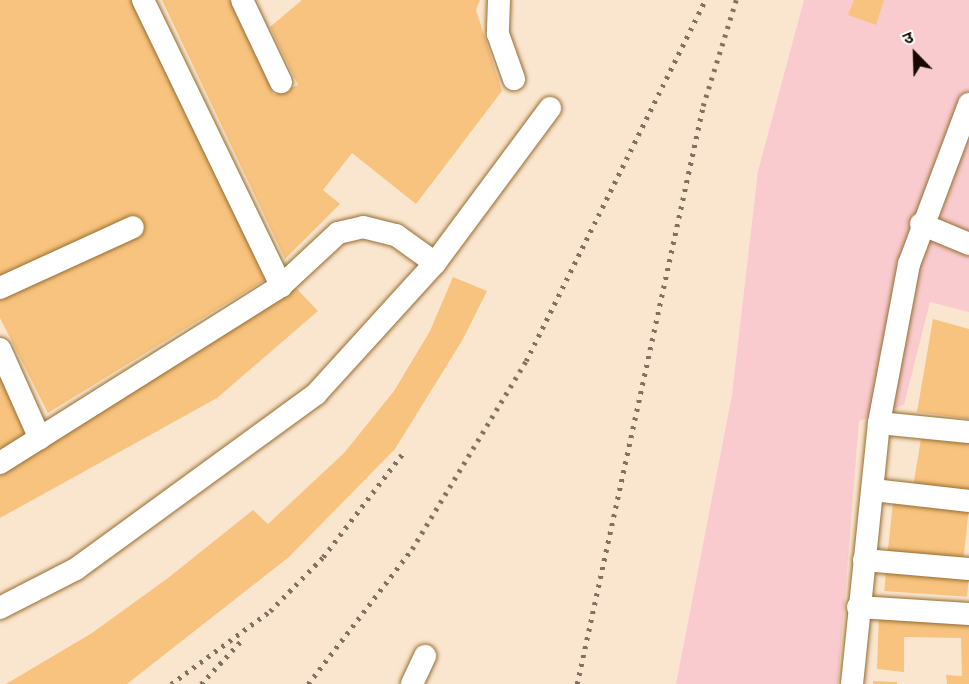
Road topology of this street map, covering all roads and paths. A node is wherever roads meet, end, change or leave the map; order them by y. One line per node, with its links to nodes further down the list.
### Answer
1 (143, 0): 13 (street)
2 (242, 0): 5 (street)
3 (499, 0): 4 (street)
4 (514, 79)
5 (281, 82)
6 (969, 104): 8 (street)
7 (550, 108): 12 (street)
8 (960, 154): 9 (street)
9 (921, 224): 11 (street); 16 (street)
10 (134, 227): 14 (street)
11 (969, 244)
12 (435, 263): 13 (street); 25 (street)
13 (281, 286): 18 (street)
14 (0, 288)
15 (0, 349): 18 (street)
16 (879, 423): 17 (street); 20 (street)
17 (969, 432)
18 (40, 439): 19 (street)
19 (0, 463)
20 (873, 490): 21 (street); 22 (street)
21 (969, 501)
22 (864, 560): 23 (street); 24 (street)
23 (969, 569)
24 (858, 607): 26 (street); 29 (street)
25 (0, 608)
26 (969, 614)
27 (424, 656): 28 (street)
28 (412, 684)
29 (852, 684)

